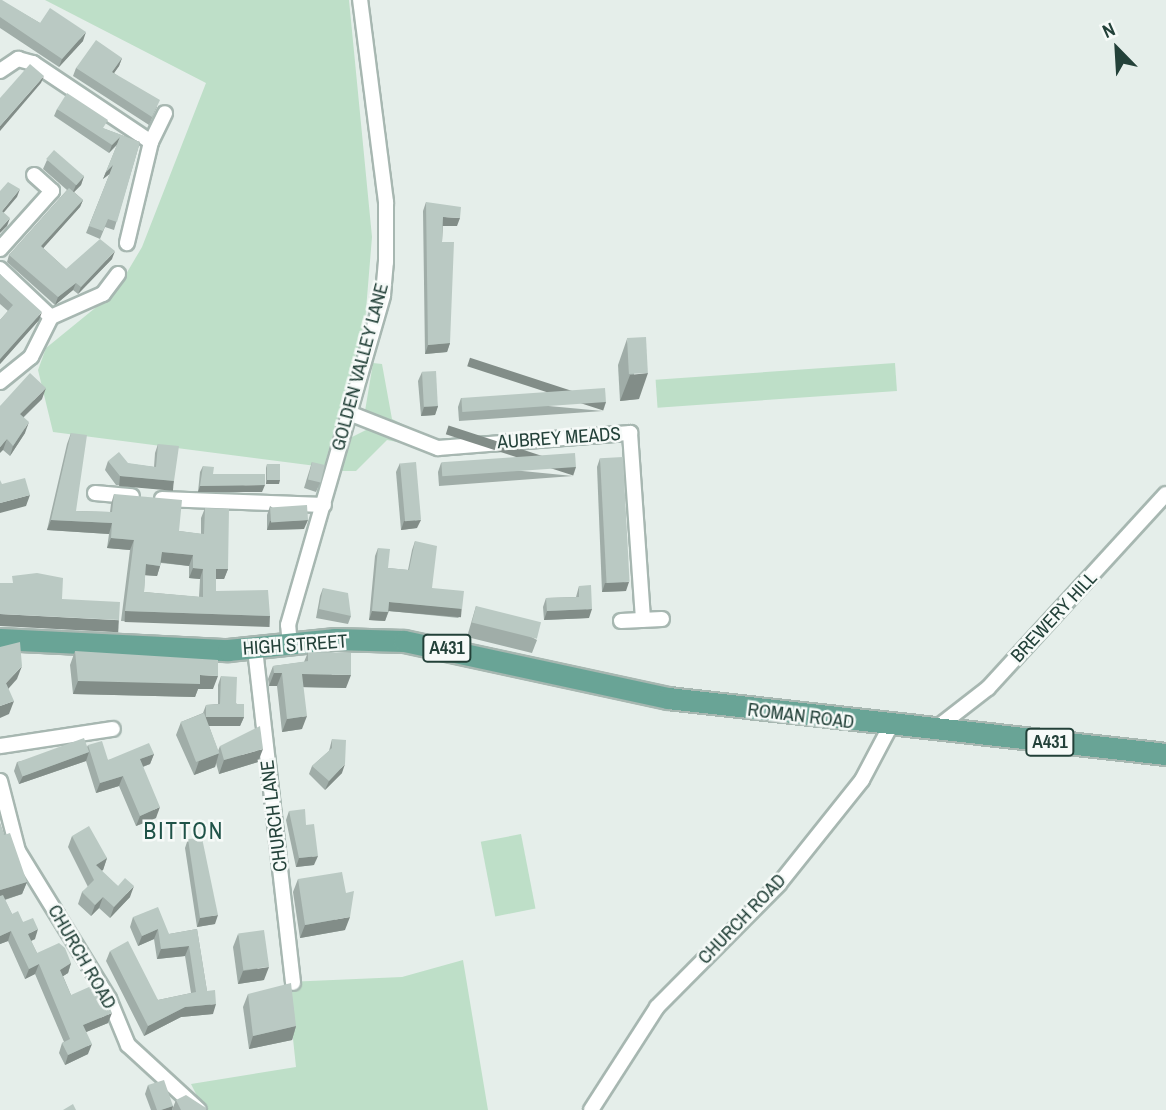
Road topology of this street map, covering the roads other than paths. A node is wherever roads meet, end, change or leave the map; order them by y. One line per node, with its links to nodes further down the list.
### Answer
1 (359, 0): 12 (street, GOLDEN VALLEY LANE)
2 (0, 71): 4 (street)
3 (165, 113): 4 (street)
4 (151, 142): 6 (street)
5 (34, 176): 7 (street)
6 (127, 243)
7 (0, 249)
8 (0, 268): 10 (street)
9 (118, 274): 10 (street)
10 (51, 317): 11 (street)
11 (0, 382)
12 (349, 413): 15 (street, GOLDEN VALLEY LANE); 17 (street, AUBREY MEADS)
13 (94, 493): 15 (street)
14 (1166, 494): 25 (street, BREWERY HILL)
15 (324, 505): 20 (street, GOLDEN VALLEY LANE)
16 (662, 619): 17 (street)
17 (643, 620): 18 (street)
18 (621, 621)
19 (0, 639): 21 (main road, HIGH STREET / A431)
20 (290, 646): 21 (main road, HIGH STREET / A431); 22 (main road, HIGH STREET / A431)
21 (255, 649): 29 (street, CHURCH LANE)
22 (668, 698): 23 (main road, ROMAN ROAD / A431)
23 (890, 727): 25 (main road, ROMAN ROAD / A431); 31 (street, CHURCH ROAD)
24 (113, 729): 26 (street)
25 (933, 731): 27 (main road, A431)
26 (0, 746)
27 (1166, 754)
28 (0, 781): 30 (street, CHURCH ROAD)
29 (293, 983)
30 (199, 1110)
31 (591, 1110)

